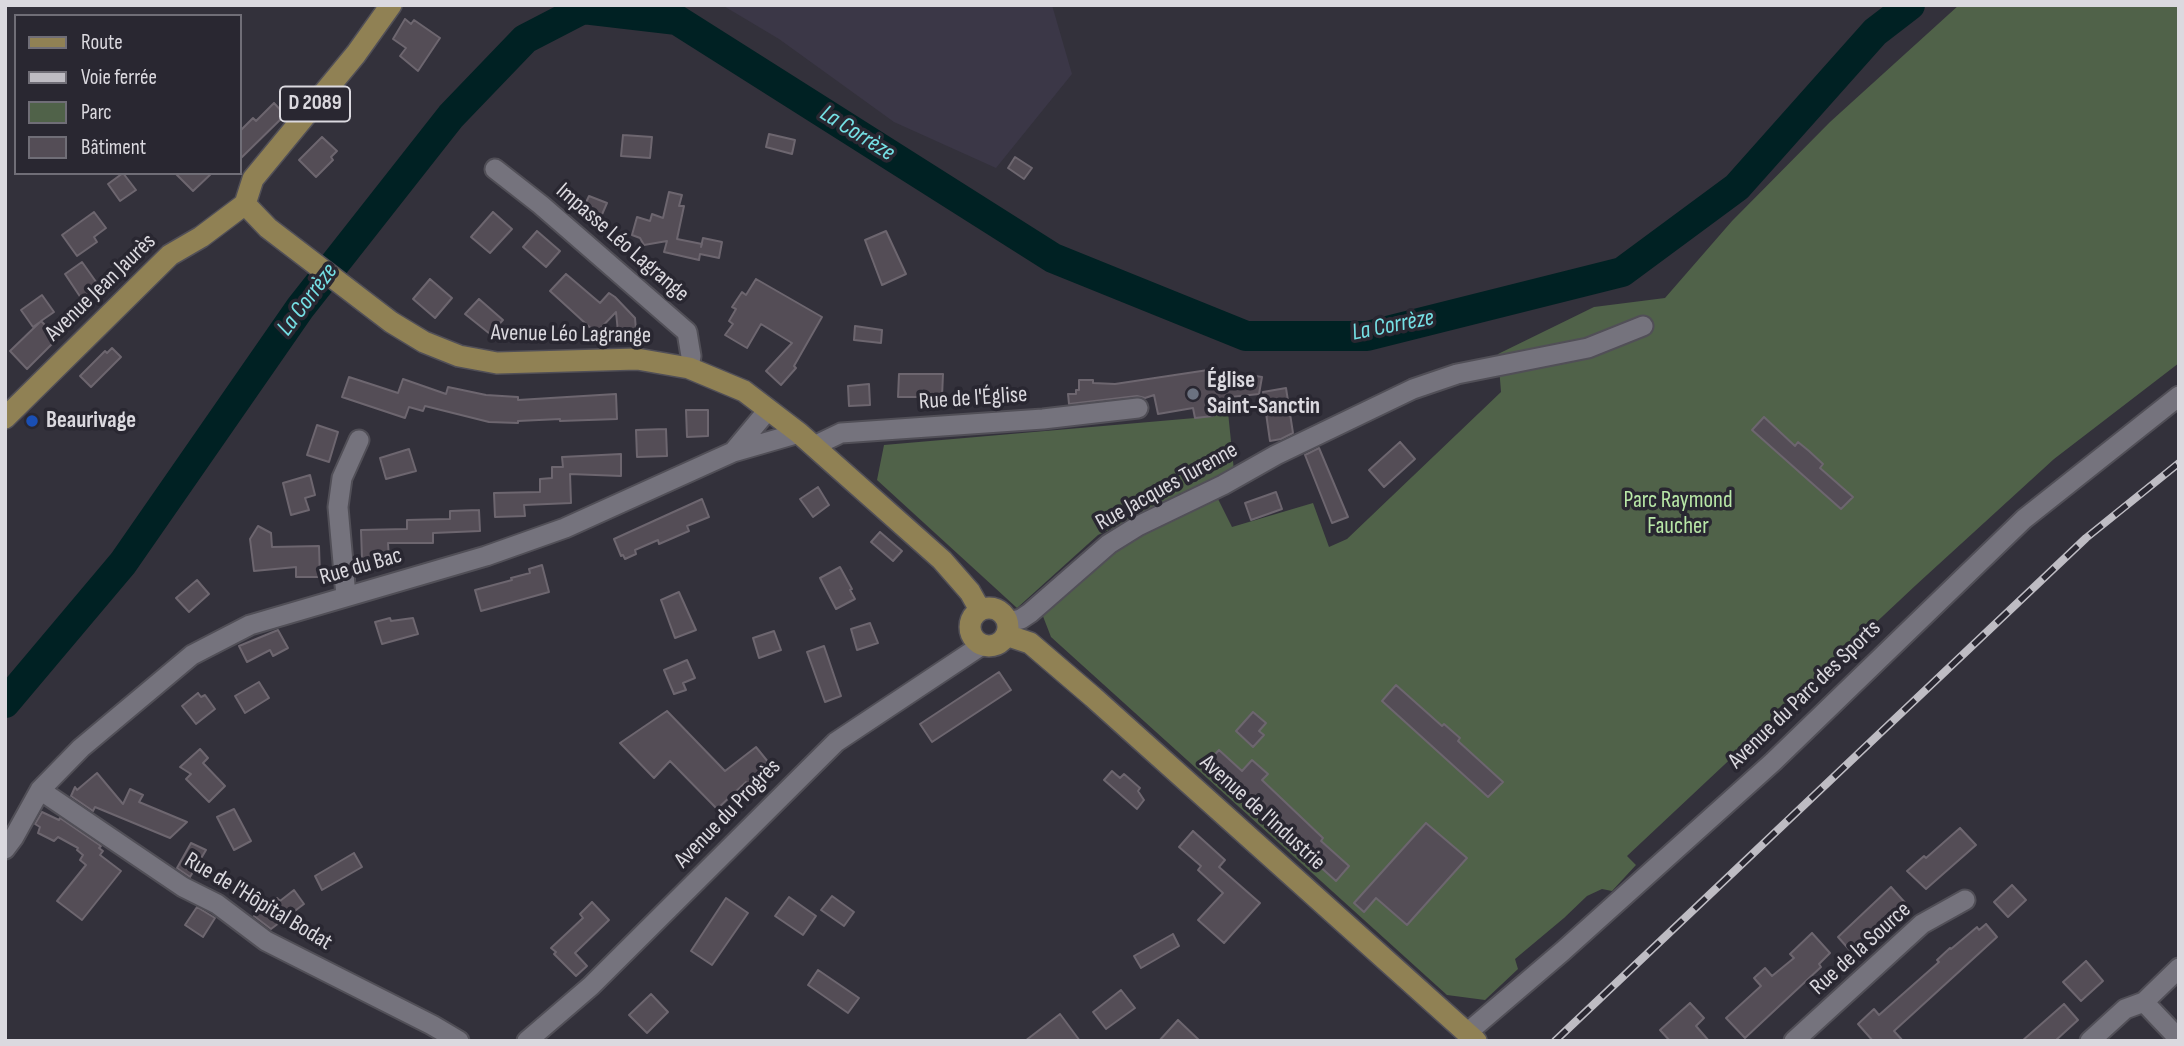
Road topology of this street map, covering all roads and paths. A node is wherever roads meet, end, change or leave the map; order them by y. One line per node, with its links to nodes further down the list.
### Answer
1 (391, 5): 3 (main road, D 2089)
2 (495, 169): 5 (street, Impasse Léo Lagrange)
3 (246, 204): 5 (main road, Avenue Léo Lagrange); 9 (main road, Avenue Jean Jaurès)
4 (1643, 326): 15 (street, Rue Jacques Turenne)
5 (689, 368): 8 (main road, Avenue Léo Lagrange)
6 (2179, 396): 22 (street, Avenue du Parc des Sports)
7 (1138, 408): 11 (street, Rue de l'Église)
8 (768, 410): 11 (main road, Avenue Léo Lagrange); 12 (street, Rue du Bac)
9 (5, 418)
10 (359, 439): 13 (street)
11 (806, 439): 12 (street, Rue du Bac); 14 (main road, Avenue Léo Lagrange)
12 (733, 452): 13 (street, Rue du Bac)
13 (346, 596): 17 (street, Rue du Bac)
14 (980, 610): 15 (main road); 16 (main road)
15 (1007, 628): 16 (main road); 22 (main road, Avenue de l'Industrie)
16 (982, 645): 25 (street, Avenue du Progrès)
17 (40, 790): 18 (street, Rue du Bac); 24 (street, Rue de l'Hôpital Bodat)
18 (5, 849)
19 (1965, 900): 26 (street, Rue de la Source)
20 (2179, 968): 21 (street)
21 (2144, 1002): 23 (street); 27 (street)
22 (1472, 1037)
23 (2179, 1039)
24 (459, 1041)
25 (527, 1041)
26 (1794, 1041)
27 (2090, 1041)

